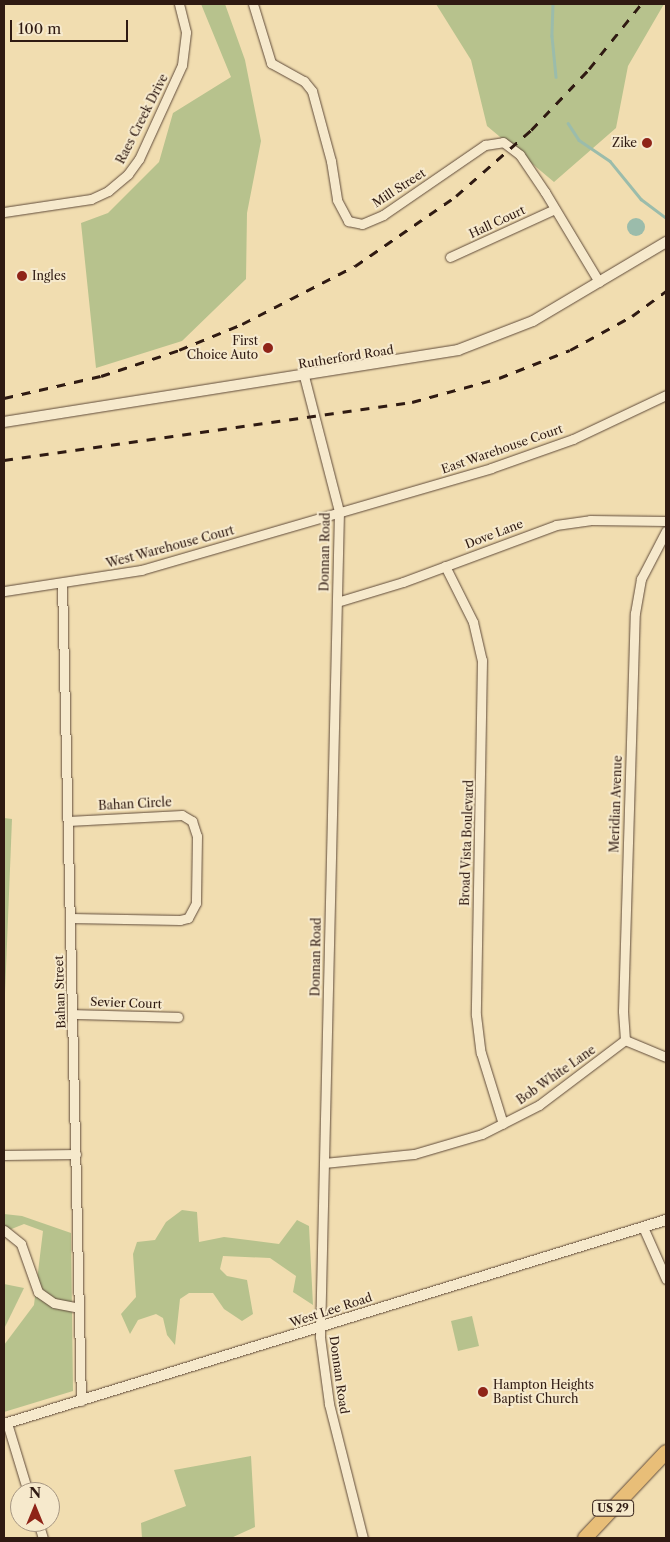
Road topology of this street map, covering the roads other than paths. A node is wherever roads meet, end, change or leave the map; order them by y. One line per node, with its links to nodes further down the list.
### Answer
1 (179, 4): 4 (street, Raes Creek Drive)
2 (253, 4): 3 (street, Mill Street)
3 (555, 209): 6 (street, Hall Court); 7 (street, Mill Street)
4 (4, 212)
5 (666, 242): 7 (street, Rutherford Road)
6 (450, 257)
7 (598, 282): 8 (street, Rutherford Road)
8 (304, 376): 10 (street, Rutherford Road); 11 (street, Donnan Road)
9 (666, 395): 11 (street, East Warehouse Court)
10 (4, 422)
11 (339, 511): 15 (street, West Warehouse Court); 17 (street, Donnan Road)
12 (666, 521): 14 (street, Dove Lane)
13 (666, 531): 22 (street, Meridian Avenue)
14 (446, 566): 17 (street, Dove Lane); 24 (street, Broad Vista Boulevard)
15 (62, 583): 16 (street, West Warehouse Court); 18 (street, Bahan Street)
16 (4, 591)
17 (337, 602): 27 (street, Donnan Road)
18 (68, 821): 19 (street, Bahan Street); 19 (street, Bahan Circle)
19 (70, 918): 20 (street, Bahan Street)
20 (73, 1014): 21 (street, Sevier Court); 25 (street, Bahan Street)
21 (178, 1017)
22 (626, 1040): 23 (street); 24 (street, Bob White Lane)
23 (666, 1057)
24 (503, 1124): 27 (street, Bob White Lane)
25 (76, 1154): 26 (street); 32 (street, Bahan Street)
26 (4, 1155)
27 (324, 1163): 33 (street, Donnan Road)
28 (666, 1220): 29 (street, West Lee Road)
29 (644, 1227): 31 (street); 33 (street, West Lee Road)
30 (4, 1230): 32 (street)
31 (666, 1279)
32 (80, 1308): 34 (street, Bahan Street)
33 (320, 1327): 34 (street, West Lee Road); 38 (street, Donnan Road)
34 (81, 1401): 35 (street, West Lee Road)
35 (5, 1424): 37 (street)
36 (666, 1452): 39 (main road, US 29)
37 (25, 1482)
38 (363, 1538)
39 (586, 1538)

